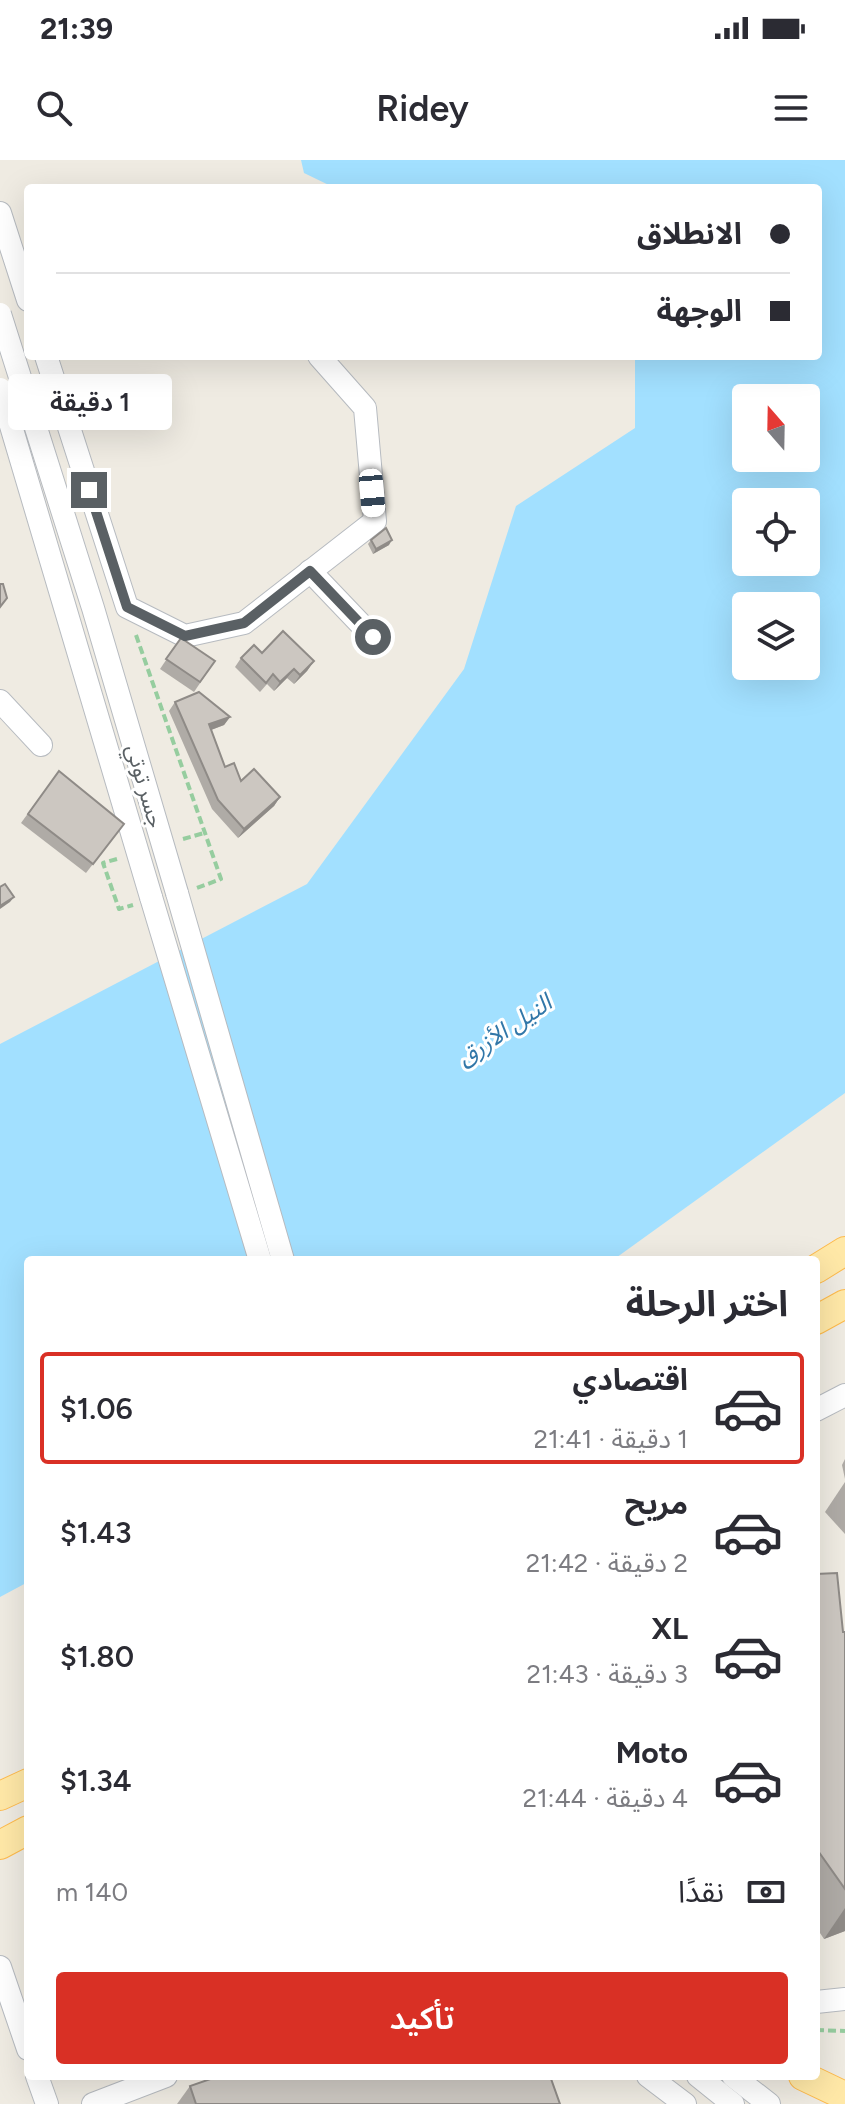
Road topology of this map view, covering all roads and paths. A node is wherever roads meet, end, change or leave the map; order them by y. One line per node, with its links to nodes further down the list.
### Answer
1 (0, 213): 2 (street)
2 (24, 288)
3 (0, 314): 17 (street, جسر توتي, bridge)
4 (47, 360): 8 (street)
5 (323, 360): 7 (street)
6 (0, 389): 16 (street, جسر توتي, bridge)
7 (310, 571): 8 (street); 9 (street)
8 (127, 607): 13 (path)
9 (373, 637)
10 (0, 701): 11 (street)
11 (41, 745)
12 (103, 863): 14 (path)
13 (194, 889)
14 (143, 902)
15 (845, 1251): 18 (main road)
16 (259, 1256)
17 (282, 1256)
18 (820, 1267)
19 (845, 1304): 20 (main road)
20 (820, 1318)
21 (845, 1395): 22 (street)
22 (820, 1408)
23 (24, 1785): 24 (main road)
24 (0, 1796)
25 (24, 1832): 26 (main road)
26 (0, 1845)
27 (0, 1967): 34 (street)
28 (845, 1987): 29 (street)
29 (820, 1990)
30 (845, 1999): 31 (street)
31 (820, 2002)
32 (820, 2030): 33 (path)
33 (845, 2031)
34 (24, 2037)
35 (38, 2080): 42 (street)
36 (156, 2080): 43 (street)
37 (653, 2080): 44 (street)
38 (703, 2080): 45 (street)
39 (738, 2080): 46 (street)
40 (809, 2080): 41 (main road)
41 (833, 2097)
42 (47, 2104)
43 (93, 2104)
44 (685, 2104)
45 (733, 2104)
46 (769, 2104)

